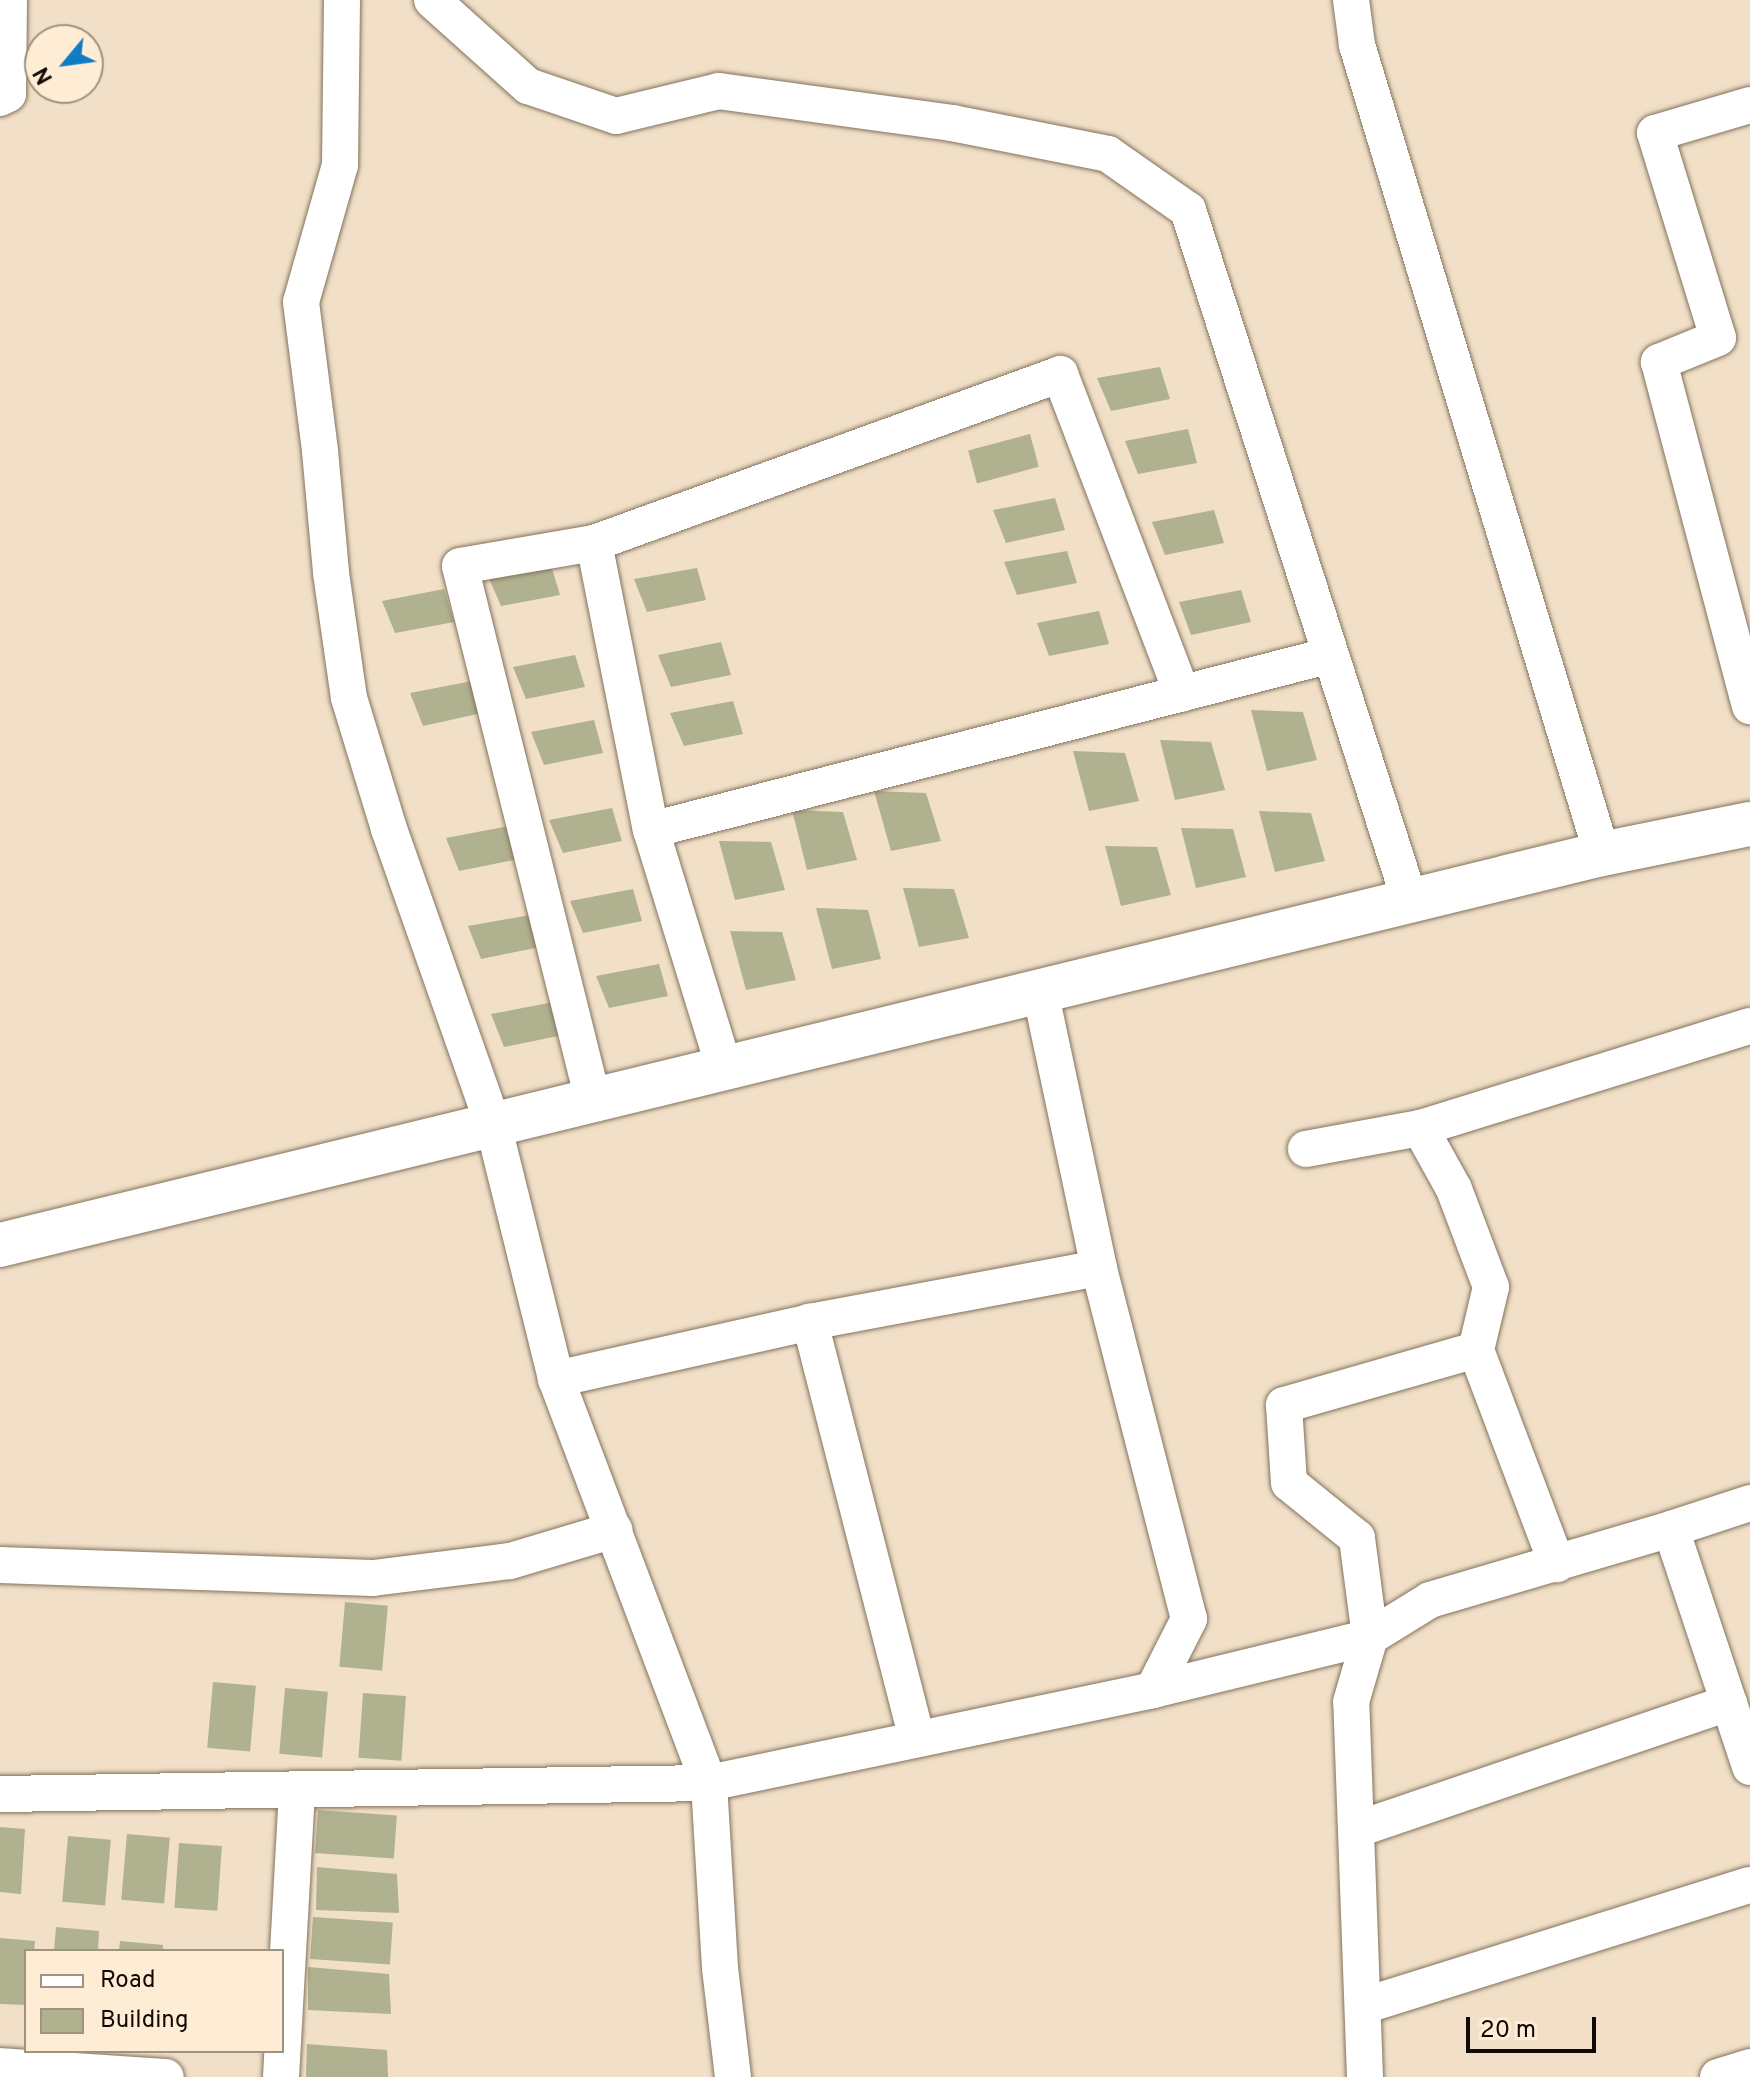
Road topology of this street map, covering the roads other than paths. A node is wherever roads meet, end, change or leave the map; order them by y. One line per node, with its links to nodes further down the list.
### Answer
1 (9, 0): 5 (street)
2 (342, 0): 20 (street)
3 (432, 0): 9 (street)
4 (1351, 0): 14 (street)
5 (0, 98)
6 (1750, 105): 8 (street)
7 (594, 543): 10 (street); 13 (street); 19 (street)
8 (1734, 581): 11 (street)
9 (1331, 655): 10 (street); 15 (street)
10 (1182, 694): 13 (street)
11 (1750, 706)
12 (1750, 824): 14 (street)
13 (651, 830): 18 (street)
14 (1602, 854): 15 (street)
15 (1410, 901): 16 (street)
16 (1040, 991): 18 (street); 24 (street)
17 (1750, 1026): 21 (street)
18 (724, 1068): 19 (street)
19 (593, 1100): 20 (street)
20 (493, 1124): 23 (street); 27 (street)
21 (1420, 1128): 22 (street); 26 (street)
22 (1306, 1149)
23 (0, 1245)
24 (1099, 1268): 25 (street); 34 (street)
25 (810, 1322): 27 (street); 36 (street)
26 (1476, 1350): 31 (street); 33 (street)
27 (556, 1379): 30 (street)
28 (1750, 1503): 29 (street)
29 (1671, 1529): 31 (street); 35 (street)
30 (614, 1530): 32 (street); 38 (street)
31 (1557, 1564): 33 (street)
32 (0, 1565)
33 (1370, 1637): 34 (street); 41 (street)
34 (1153, 1690): 36 (street)
35 (1729, 1703): 37 (street); 41 (street)
36 (917, 1739): 38 (street)
37 (1750, 1767)
38 (709, 1783): 39 (street); 50 (street)
39 (297, 1792): 40 (street); 44 (street)
40 (0, 1794)
41 (1358, 1829): 43 (street)
42 (1750, 1885): 43 (street)
43 (1363, 2006): 51 (street)
44 (284, 2024)
45 (282, 2053): 49 (street)
46 (0, 2066): 48 (street)
47 (1750, 2067): 52 (street)
48 (166, 2077)
49 (281, 2077)
50 (733, 2077)
51 (1365, 2077)
52 (1718, 2077)

